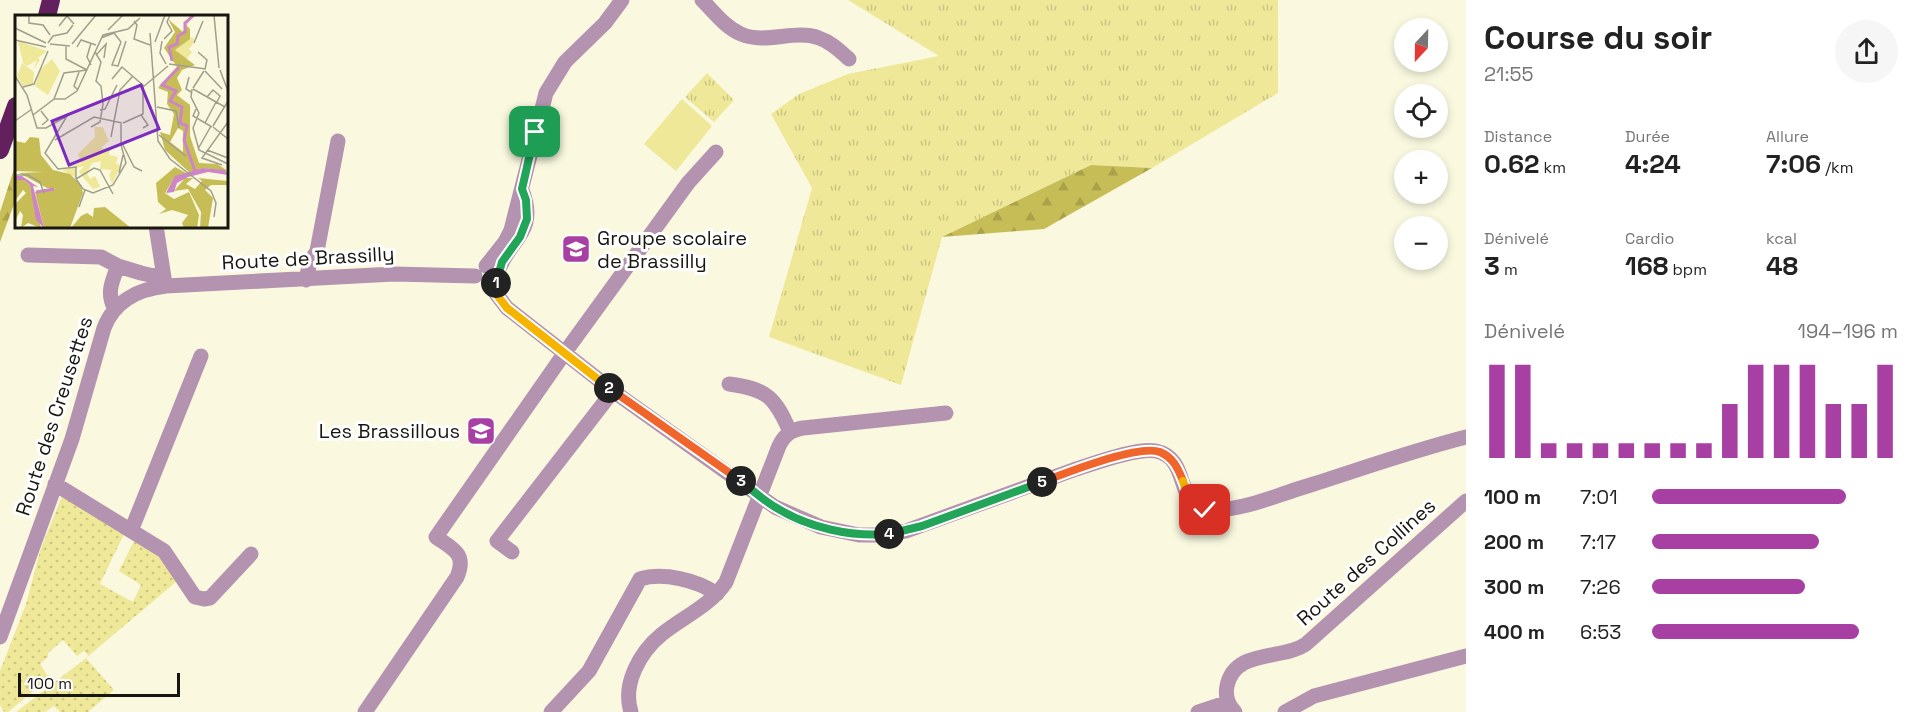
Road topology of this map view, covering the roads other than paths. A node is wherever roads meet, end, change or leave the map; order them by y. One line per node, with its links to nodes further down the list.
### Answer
1 (51, 0): 4 (highway)
2 (702, 0): 5 (street)
3 (614, 4): 13 (street)
4 (47, 15)
5 (849, 59)
6 (15, 109): 8 (highway)
7 (338, 141): 15 (street)
8 (0, 150)
9 (716, 152): 18 (street)
10 (156, 228): 14 (street)
11 (28, 255): 12 (street)
12 (118, 266): 14 (street); 17 (street)
13 (487, 276): 15 (street, Route de Brassilly); 18 (street)
14 (165, 280): 15 (street, Route de Brassilly); 16 (street, Route de Brassilly)
15 (306, 280)
16 (143, 290): 17 (street, Route des Creusettes)
17 (115, 309): 25 (street, Route des Creusettes)
18 (564, 354): 21 (street); 35 (street)
19 (201, 356): 28 (street)
20 (729, 384): 23 (street)
21 (613, 391): 26 (street); 29 (street)
22 (946, 413): 23 (street)
23 (790, 432): 26 (street)
24 (1466, 437): 26 (street)
25 (55, 484): 28 (street); 32 (street, Route des Creusettes)
26 (760, 496): 31 (street)
27 (1466, 501): 34 (street, Route des Collines)
28 (131, 531): 30 (street)
29 (512, 552)
30 (251, 554)
31 (717, 594): 36 (street); 37 (street)
32 (0, 637)
33 (1466, 656): 39 (street)
34 (1231, 707): 38 (street)
35 (365, 712)
36 (551, 712)
37 (631, 712)
38 (1198, 712)
39 (1285, 712)

